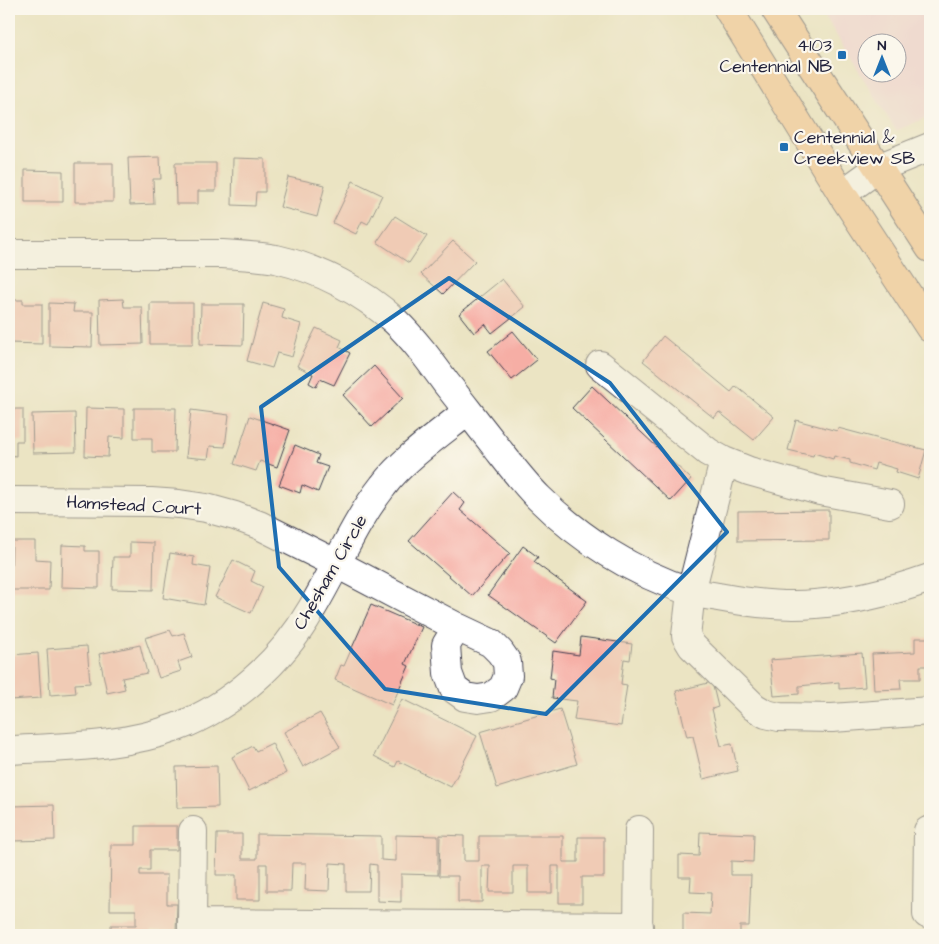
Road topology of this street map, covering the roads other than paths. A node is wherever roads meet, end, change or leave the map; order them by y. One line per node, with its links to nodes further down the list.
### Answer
1 (728, 9): 5 (main road)
2 (774, 9): 4 (main road)
3 (930, 147): 4 (street)
4 (878, 168): 5 (street); 6 (main road)
5 (842, 194): 8 (main road)
6 (930, 248)
7 (9, 254): 10 (street)
8 (930, 328)
9 (600, 365): 11 (street)
10 (468, 411): 14 (street, Chesham Circle); 16 (street)
11 (724, 462): 13 (street); 16 (street)
12 (9, 501): 14 (street, Hamstead Court)
13 (890, 504)
14 (337, 564): 17 (street, Hamstead Court); 19 (street, Chesham Circle)
15 (930, 578): 16 (street)
16 (691, 592): 18 (street)
17 (456, 627)
18 (930, 711)
19 (9, 750)
20 (639, 830): 26 (street)
21 (193, 831): 24 (street)
22 (928, 831): 23 (street)
23 (928, 921)
24 (192, 929): 25 (street)
25 (326, 929): 26 (street)
26 (639, 931)

